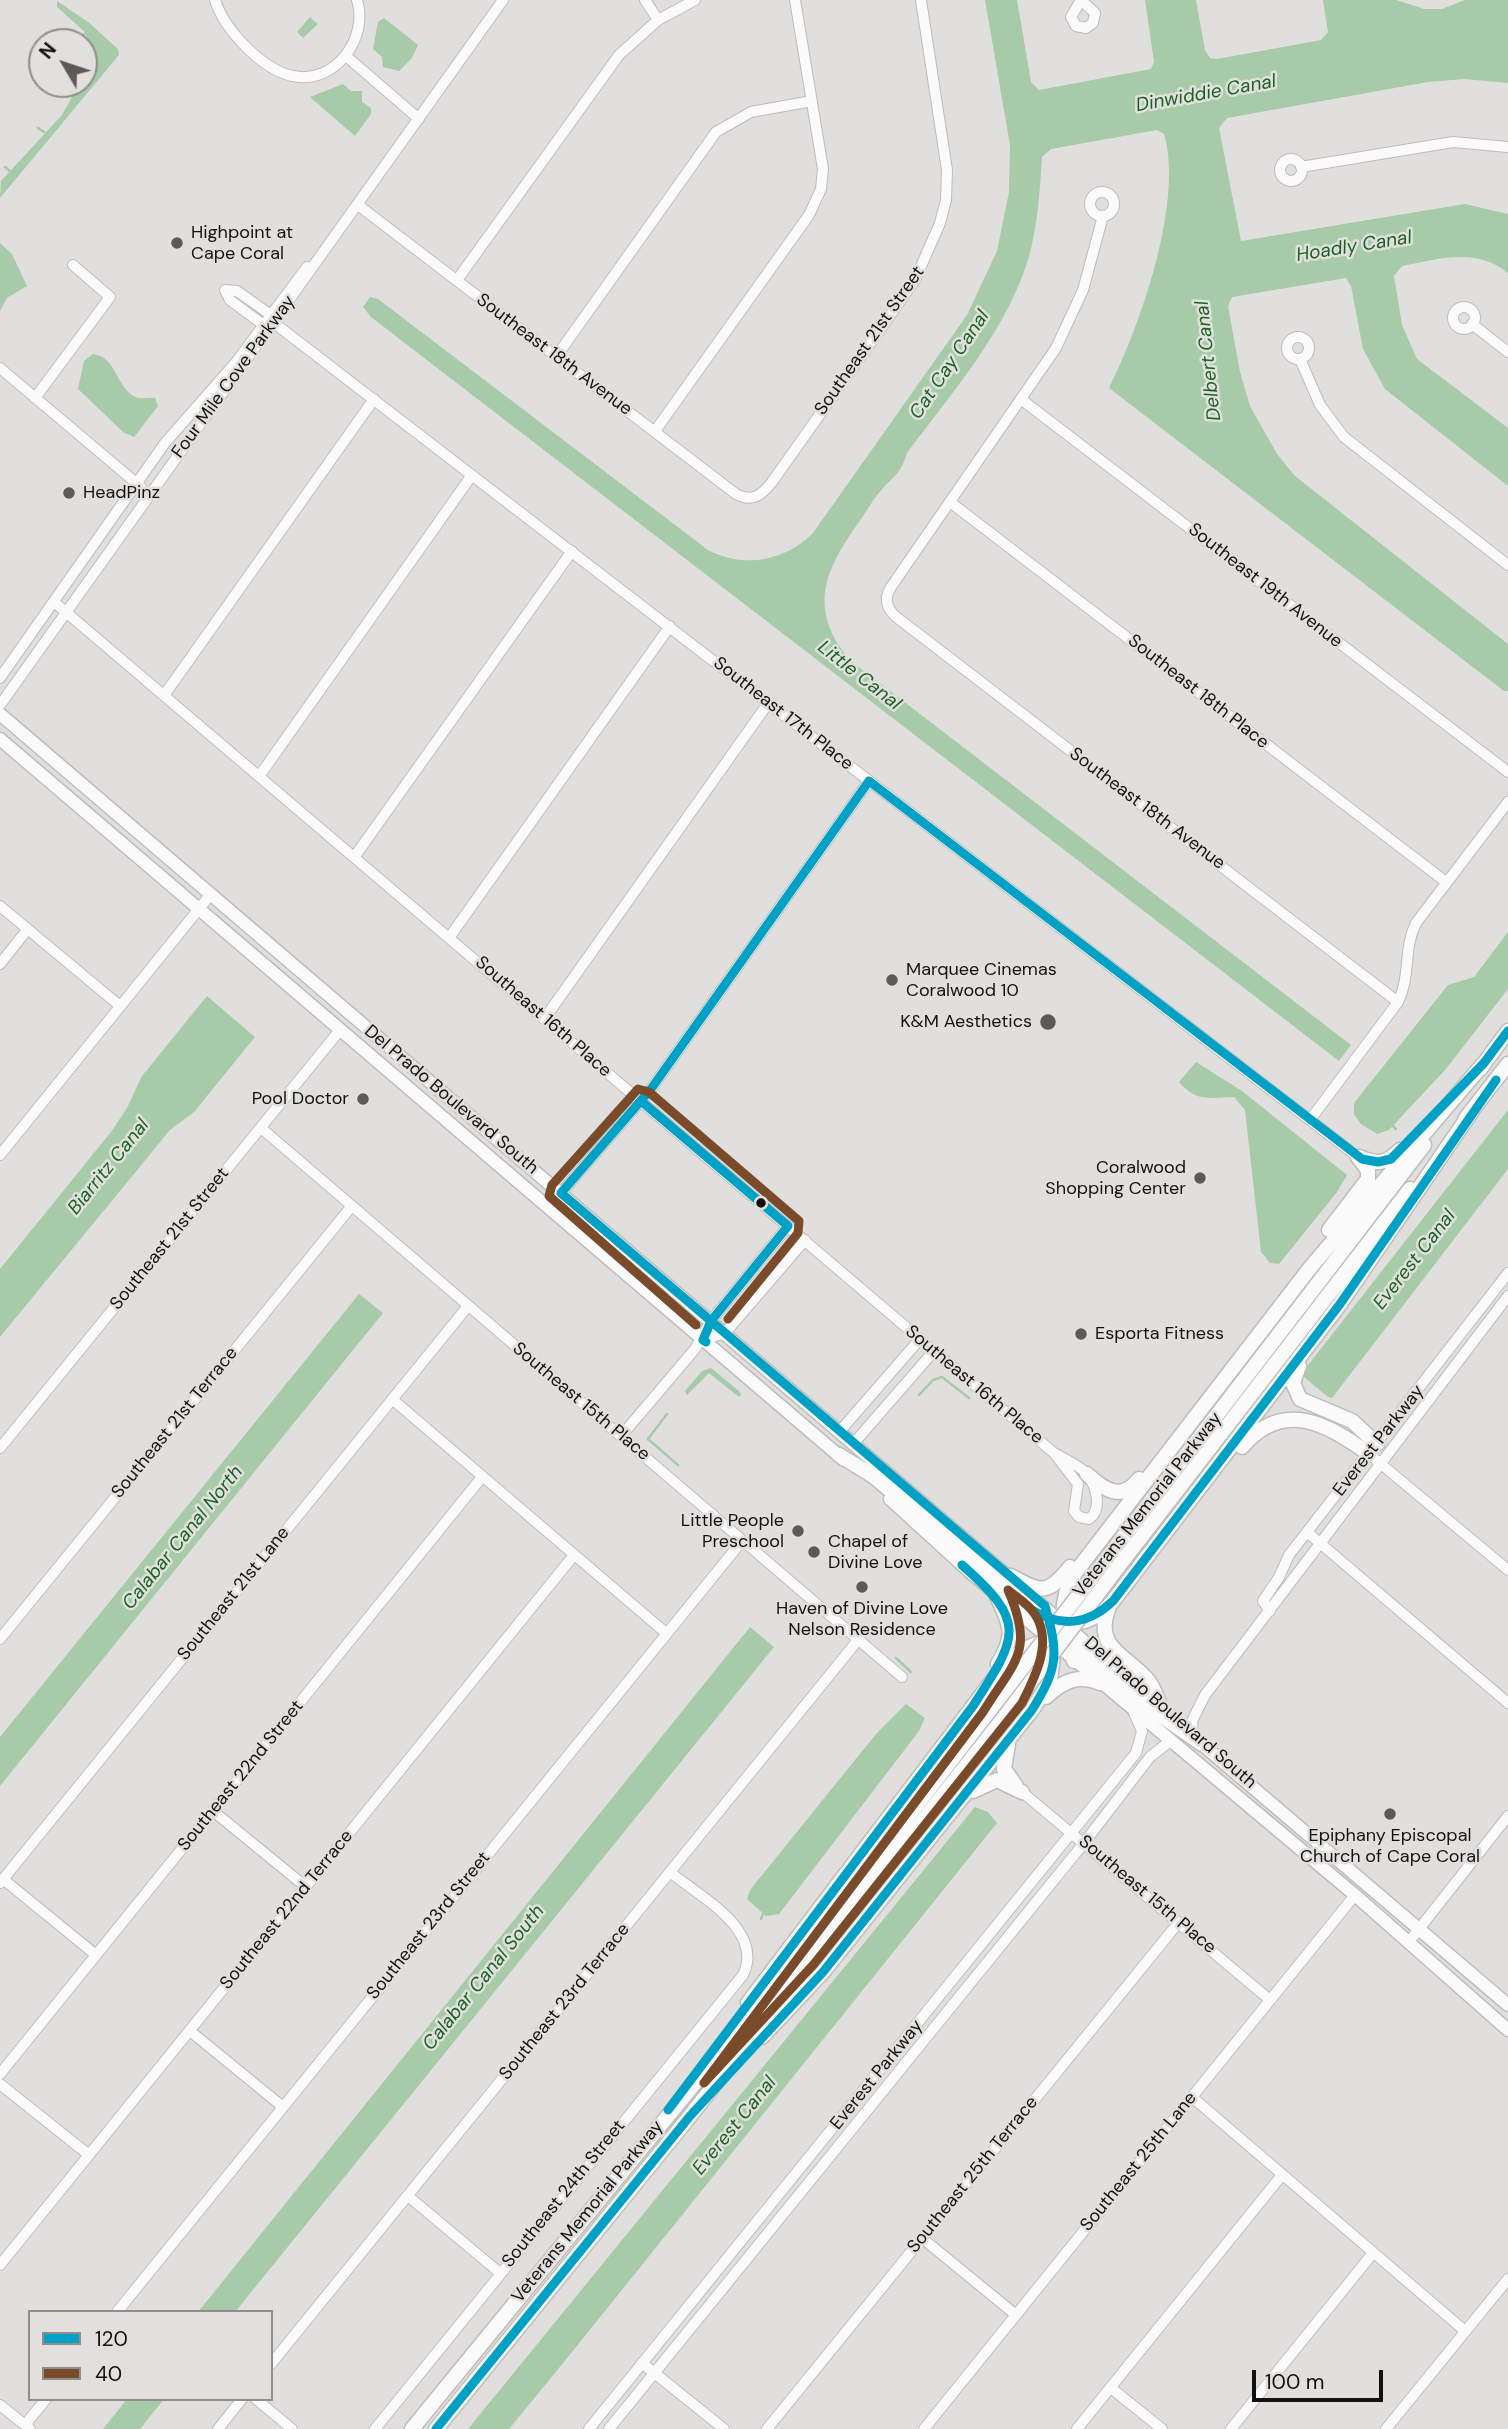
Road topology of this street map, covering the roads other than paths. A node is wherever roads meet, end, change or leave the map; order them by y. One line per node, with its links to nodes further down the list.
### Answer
1 (215, 0): 9 (street)
2 (357, 0): 9 (street)
3 (503, 0): 11 (street, Four Mile Cove Parkway)
4 (645, 0): 8 (street)
5 (695, 0): 8 (street)
6 (795, 0): 10 (street)
7 (921, 0): 31 (street, Southeast 21st Street)
8 (657, 20): 17 (street)
9 (346, 56): 11 (street)
10 (812, 101): 21 (street); 27 (street)
11 (419, 119): 14 (street, Four Mile Cove Parkway)
12 (1508, 147): 13 (street)
13 (1301, 167)
14 (358, 205): 17 (street, Southeast 18th Avenue); 18 (street, Four Mile Cove Parkway)
15 (1102, 216): 26 (street)
16 (73, 265): 24 (street)
17 (457, 280): 21 (street, Southeast 18th Avenue)
18 (271, 322): 25 (street, Southeast 17th Place); 29 (street, Four Mile Cove Parkway); 30 (street, Four Mile Cove Parkway)
19 (1472, 324): 20 (street)
20 (1508, 352)
21 (556, 357): 27 (street, Southeast 18th Avenue)
22 (1300, 359): 34 (street)
23 (0, 368): 24 (street)
24 (35, 398): 29 (street)
25 (374, 399): 28 (street, Southeast 17th Place); 39 (street)
26 (1022, 400): 32 (street); 44 (street, Southeast 19th Avenue)
27 (655, 431): 31 (street, Southeast 18th Avenue)
28 (472, 475): 33 (street, Southeast 17th Place); 45 (street)
29 (137, 483): 30 (street); 35 (street, Four Mile Cove Parkway)
30 (148, 494): 36 (street, Four Mile Cove Parkway)
31 (753, 498)
32 (950, 502): 49 (street, Southeast 18th Place); 56 (street, Southeast 18th Avenue)
33 (572, 551): 37 (street, Southeast 17th Place); 48 (street)
34 (1508, 565)
35 (54, 602): 36 (street, Southeast 16th Place); 38 (street, Four Mile Cove Parkway)
36 (66, 610): 39 (street, Southeast 16th Place); 41 (street, Four Mile Cove Parkway)
37 (670, 626): 40 (street, Southeast 17th Place); 54 (street)
38 (0, 678)
39 (165, 694): 45 (street, Southeast 16th Place)
40 (769, 702): 46 (street, Southeast 17th Place); 58 (street)
41 (0, 705)
42 (0, 714): 50 (main road, Del Prado Boulevard South)
43 (0, 739): 52 (main road, Del Prado Boulevard South)
44 (1508, 772)
45 (260, 775): 48 (street, Southeast 16th Place)
46 (869, 781): 65 (street); 67 (street, Southeast 17th Place)
47 (1508, 802): 49 (street)
48 (355, 856): 54 (street, Southeast 16th Place)
49 (1446, 882): 56 (street)
50 (211, 894): 52 (street); 63 (main road, Del Prado Boulevard South)
51 (0, 906): 53 (street)
52 (199, 909): 57 (street); 59 (main road, Del Prado Boulevard South)
53 (27, 930): 55 (street); 57 (street)
54 (449, 938): 58 (street, Southeast 16th Place)
55 (0, 964)
56 (1398, 1002): 67 (street)
57 (120, 1006): 70 (street)
58 (545, 1018): 65 (street, Southeast 16th Place)
59 (340, 1030): 63 (main road); 68 (street, Southeast 21st Street); 69 (main road, Del Prado Boulevard South)
60 (1508, 1031): 61 (highway, Veterans Memorial Parkway)
61 (1484, 1063): 64 (highway); 102 (highway, Veterans Memorial Parkway)
62 (1508, 1064): 66 (highway, Veterans Memorial Parkway)
63 (426, 1077): 72 (main road, Del Prado Boulevard South)
64 (1455, 1095): 71 (highway); 85 (highway)
65 (641, 1101): 72 (street); 74 (street, Southeast 16th Place)
66 (1472, 1111): 78 (highway); 102 (highway, Veterans Memorial Parkway)
67 (1310, 1119): 71 (street, Southeast 17th Place)
68 (261, 1128): 73 (street, Southeast 15th Place); 91 (street, Southeast 21st Street)
69 (478, 1147): 72 (main road); 83 (main road, Del Prado Boulevard South)
70 (0, 1156)
71 (1358, 1157): 85 (highway)
72 (561, 1193): 80 (main road, Del Prado Boulevard South)
73 (351, 1207): 79 (street, Southeast 15th Place); 114 (street, Southeast 21st Terrace)
74 (788, 1226): 75 (street, Southeast 16th Place); 80 (street)
75 (805, 1240): 81 (street); 82 (street, Southeast 16th Place)
76 (1508, 1273): 93 (street, Everest Parkway)
77 (1508, 1296): 93 (street, Everest Parkway)
78 (1340, 1304): 93 (highway); 104 (highway)
79 (467, 1306): 86 (street, Southeast 21st Lane); 89 (street, Southeast 15th Place)
80 (712, 1321): 81 (main road, Del Prado Boulevard South); 83 (street)
81 (725, 1333): 83 (street); 88 (main road, Del Prado Boulevard South)
82 (920, 1339): 84 (street, Southeast 16th Place); 88 (street)
83 (703, 1340): 89 (street); 94 (main road, Del Prado Boulevard South)
84 (934, 1351): 90 (street); 92 (street, Southeast 16th Place)
85 (1243, 1353): 87 (highway)
86 (392, 1399): 96 (street); 137 (street, Southeast 21st Lane)
87 (1198, 1413): 95 (highway); 97 (highway)
88 (840, 1431): 90 (main road, Del Prado Boulevard South)
89 (622, 1435): 99 (street, Southeast 15th Place)
90 (854, 1443): 106 (main road, Del Prado Boulevard South)
91 (0, 1448)
92 (1054, 1452): 95 (street); 95 (street, Southeast 16th Place)
93 (1376, 1454): 98 (street, Everest Parkway); 101 (street, Everest Parkway); 104 (highway); 105 (street)
94 (838, 1455): 108 (main road, Del Prado Boulevard South); 112 (highway)
95 (1087, 1475)
96 (482, 1477): 103 (street); 132 (street, Southeast 22nd Street)
97 (1129, 1502): 100 (highway); 106 (highway)
98 (1307, 1532): 101 (street); 111 (street, Everest Parkway)
99 (742, 1541): 113 (street, Southeast 23rd Street); 115 (street, Southeast 15th Place)
100 (1099, 1542): 107 (highway); 112 (highway)
101 (1320, 1543): 111 (street, Everest Parkway); 121 (street)
102 (1120, 1554): 124 (highway, Veterans Memorial Parkway, bridge)
103 (574, 1555): 113 (street); 138 (street, Southeast 22nd Terrace)
104 (1144, 1562): 107 (highway)
105 (1508, 1570)
106 (1011, 1576): 110 (main road, Del Prado Boulevard South)
107 (1132, 1577): 109 (highway)
108 (996, 1594): 116 (main road, Del Prado Boulevard South); 122 (highway)
109 (1113, 1601): 112 (highway); 120 (highway)
110 (1045, 1606): 112 (highway)
111 (1270, 1611): 127 (street, Everest Parkway)
112 (1062, 1623): 116 (highway); 120 (main road, Del Prado Boulevard South)
113 (666, 1633): 153 (street, Southeast 23rd Street)
114 (0, 1639)
115 (859, 1640): 118 (street, Southeast 15th Place); 136 (street, Southeast 23rd Terrace)
116 (1057, 1643): 117 (highway); 122 (highway); 123 (highway); 127 (highway)
117 (1074, 1661): 119 (main road, Del Prado Boulevard South)
118 (902, 1677)
119 (1100, 1683): 123 (highway); 125 (main road, Del Prado Boulevard South)
120 (1159, 1703): 127 (main road, Del Prado Boulevard South)
121 (1508, 1703)
122 (973, 1706): 126 (highway); 155 (highway)
123 (1032, 1710): 126 (highway)
124 (999, 1711): 154 (highway, Veterans Memorial Parkway); 155 (highway, Veterans Memorial Parkway)
125 (1134, 1713): 129 (main road, Del Prado Boulevard South); 134 (street, Everest Parkway)
126 (1020, 1725): 128 (highway)
127 (1198, 1740): 141 (main road, Del Prado Boulevard South)
128 (1009, 1741): 130 (highway); 131 (highway)
129 (1170, 1741): 135 (street, Everest Parkway); 139 (main road, Del Prado Boulevard South)
130 (1022, 1792): 131 (highway); 134 (street, Southeast 15th Place)
131 (961, 1800): 154 (highway)
132 (213, 1811): 138 (street); 143 (street, Southeast 22nd Street)
133 (1508, 1815): 141 (street)
134 (1073, 1834): 135 (street, Southeast 15th Place); 148 (street, Everest Parkway)
135 (1084, 1843): 140 (street, Southeast 15th Place); 150 (street, Everest Parkway)
136 (670, 1872): 158 (street, Southeast 23rd Terrace); 162 (street, Southeast 24th Street)
137 (1, 1881): 143 (street)
138 (306, 1887): 147 (street, Southeast 22nd Terrace)
139 (1355, 1895): 142 (main road, Del Prado Boulevard South); 144 (street, Southeast 25th Lane)
140 (1179, 1922): 144 (street, Southeast 15th Place); 159 (street, Southeast 25th Terrace)
141 (1420, 1928): 142 (street); 145 (main road, Del Prado Boulevard South)
142 (1408, 1943): 146 (main road, Del Prado Boulevard South)
143 (96, 1955): 149 (street, Southeast 22nd Street)
144 (1270, 2000): 152 (street, Southeast 25th Lane)
145 (1508, 2005)
146 (1508, 2030)
147 (190, 2031): 153 (street); 156 (street, Southeast 22nd Terrace)
148 (878, 2073): 150 (street); 168 (street, Everest Parkway)
149 (0, 2074)
150 (890, 2082): 169 (street, Everest Parkway)
151 (0, 2084): 156 (street)
152 (1192, 2097): 157 (street); 165 (street, Southeast 25th Lane)
153 (283, 2107): 164 (street, Southeast 23rd Street)
154 (690, 2116): 180 (highway, Veterans Memorial Parkway)
155 (644, 2142): 179 (highway, Veterans Memorial Parkway)
156 (89, 2155): 161 (street, Southeast 22nd Terrace)
157 (1282, 2175): 160 (street); 170 (street)
158 (408, 2196): 162 (street); 167 (street, Southeast 23rd Terrace)
159 (922, 2238): 165 (street); 184 (street, Southeast 25th Terrace)
160 (1373, 2253): 166 (street); 188 (street)
161 (0, 2265)
162 (500, 2273): 178 (street, Southeast 24th Street)
163 (1508, 2279): 166 (street)
164 (119, 2310)
165 (1016, 2315): 185 (street, Southeast 25th Lane)
166 (1465, 2331): 189 (street)
167 (273, 2362)
168 (642, 2363): 169 (street); 181 (street, Everest Parkway)
169 (654, 2373): 182 (street, Everest Parkway); 183 (street)
170 (1111, 2388): 186 (street); 187 (street)
171 (45, 2401): 175 (street)
172 (241, 2401): 176 (street)
173 (258, 2401): 177 (street)
174 (0, 2404): 175 (street)
175 (28, 2427)
176 (218, 2429)
177 (292, 2429)
178 (375, 2429)
179 (412, 2429)
180 (436, 2429)
181 (589, 2429)
182 (609, 2429)
183 (724, 2429)
184 (766, 2429)
185 (924, 2429)
186 (1077, 2429)
187 (1162, 2429)
188 (1231, 2429)
189 (1386, 2429)

